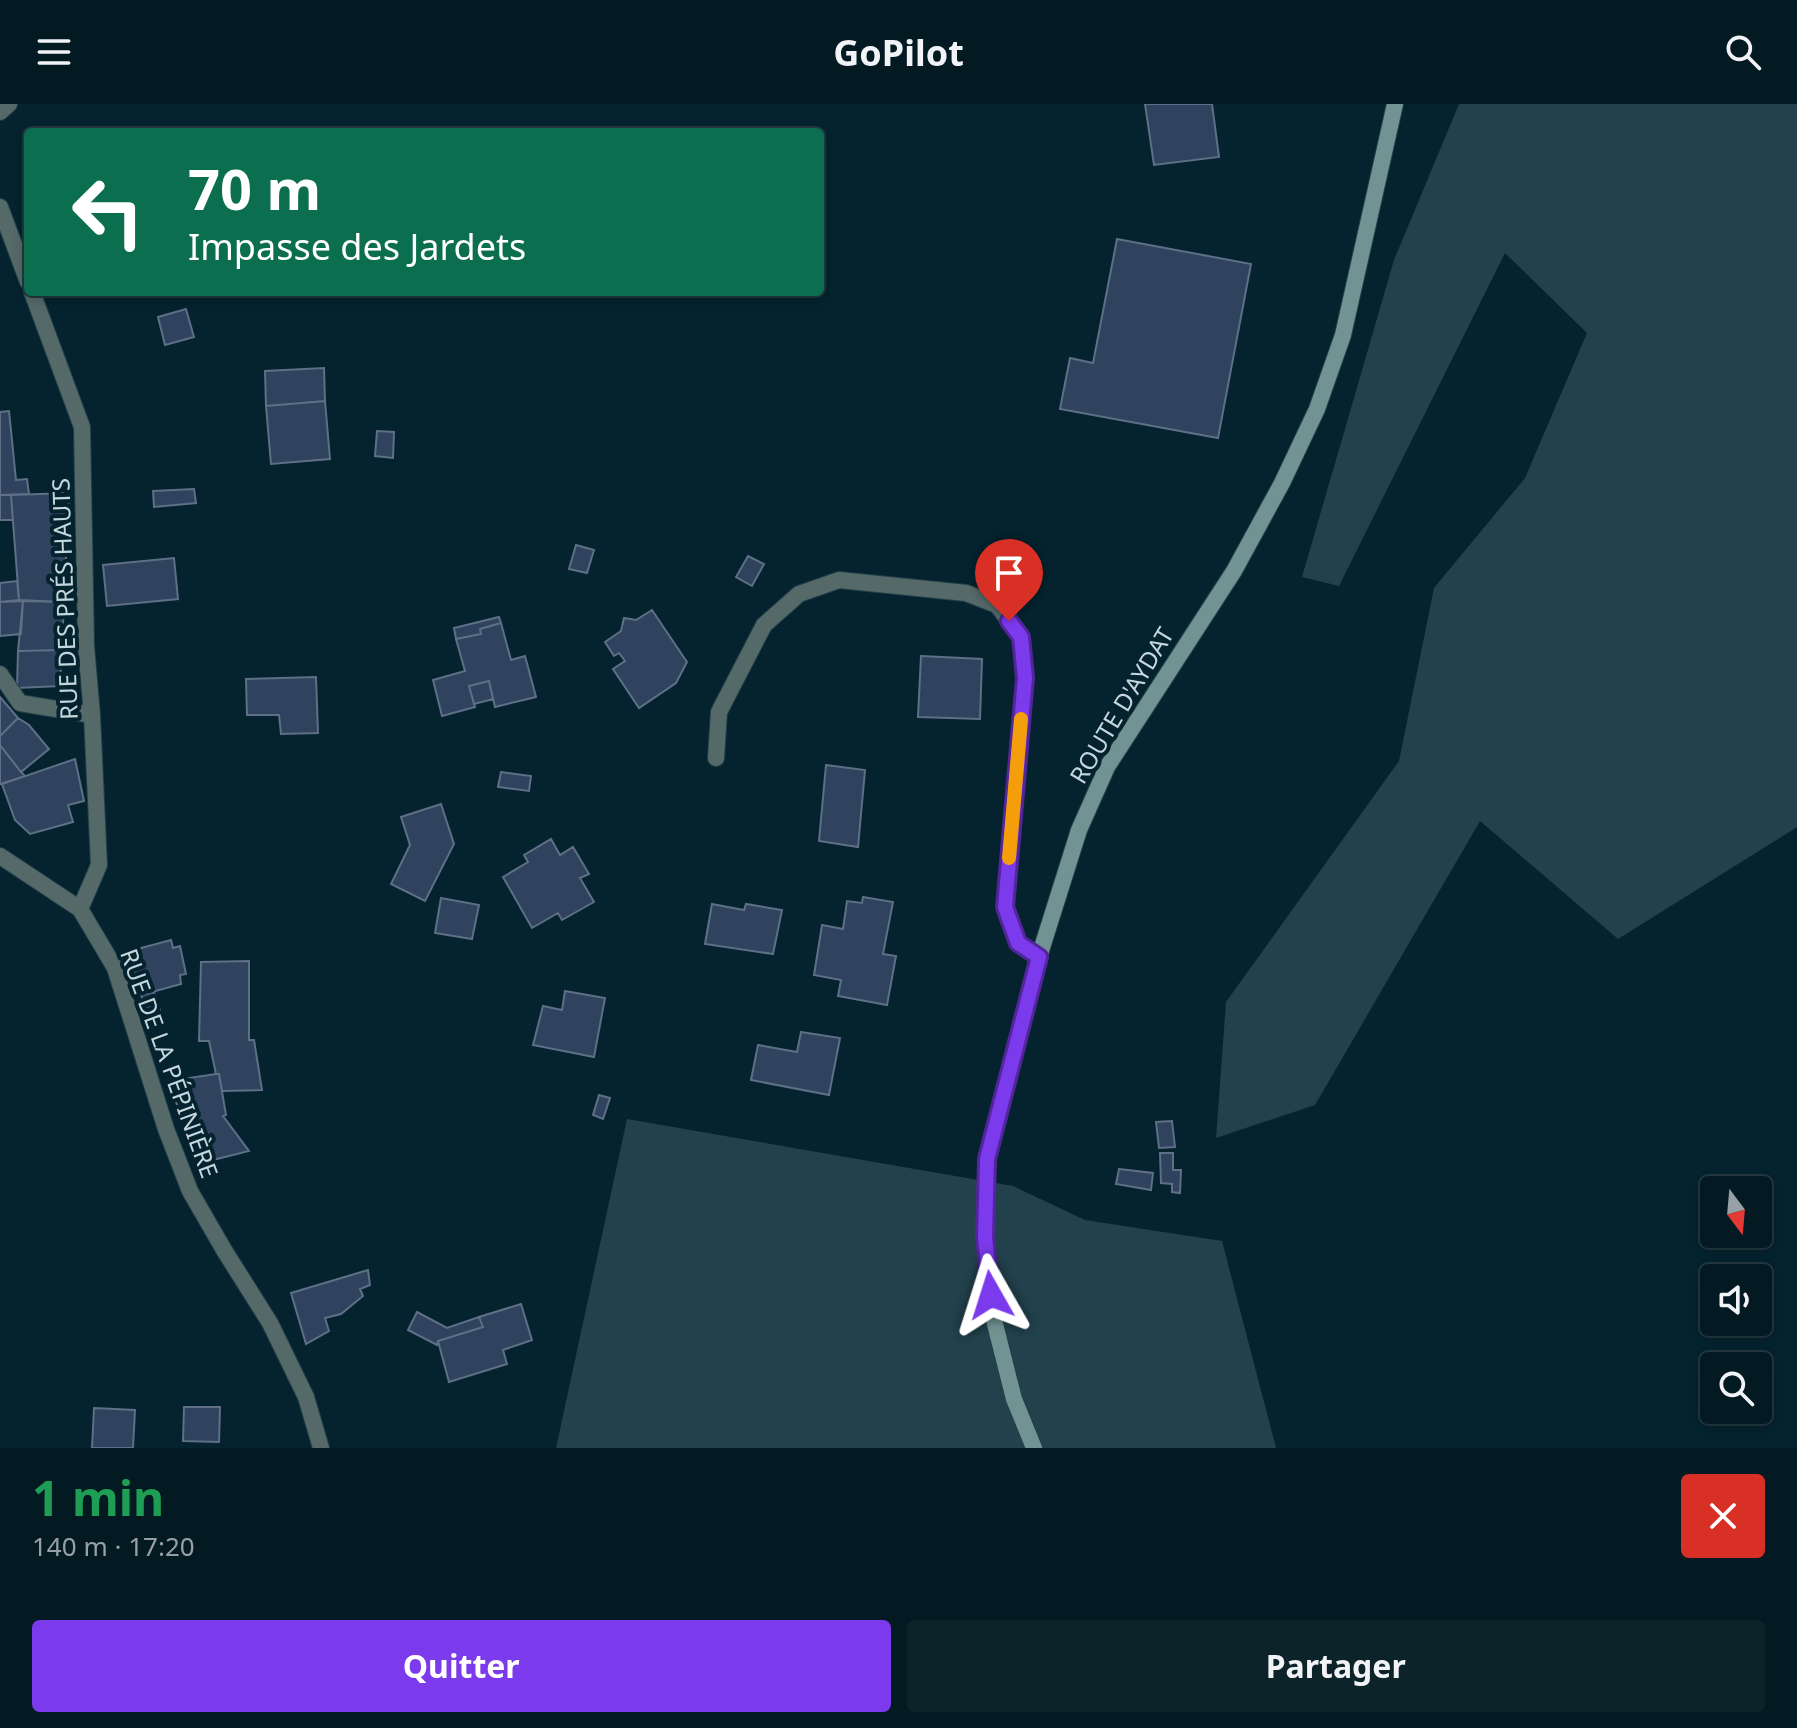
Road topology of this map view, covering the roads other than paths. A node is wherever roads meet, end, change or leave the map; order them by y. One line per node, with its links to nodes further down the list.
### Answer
1 (9, 104): 3 (street)
2 (1395, 104): 12 (main road, ROUTE D'AYDAT)
3 (0, 112)
4 (0, 207): 5 (street)
5 (24, 271)
6 (33, 296): 8 (street, RUE DES PRÉS HAUTS)
7 (0, 674): 8 (street)
8 (92, 715): 11 (street, RUE DES PRÉS HAUTS)
9 (716, 758): 12 (street)
10 (0, 856): 11 (street, RUE DE LA PÉPINIÈRE)
11 (80, 909): 13 (street, RUE DE LA PÉPINIÈRE)
12 (1039, 957): 14 (main road, ROUTE D'AYDAT)
13 (321, 1448)
14 (1034, 1448)

